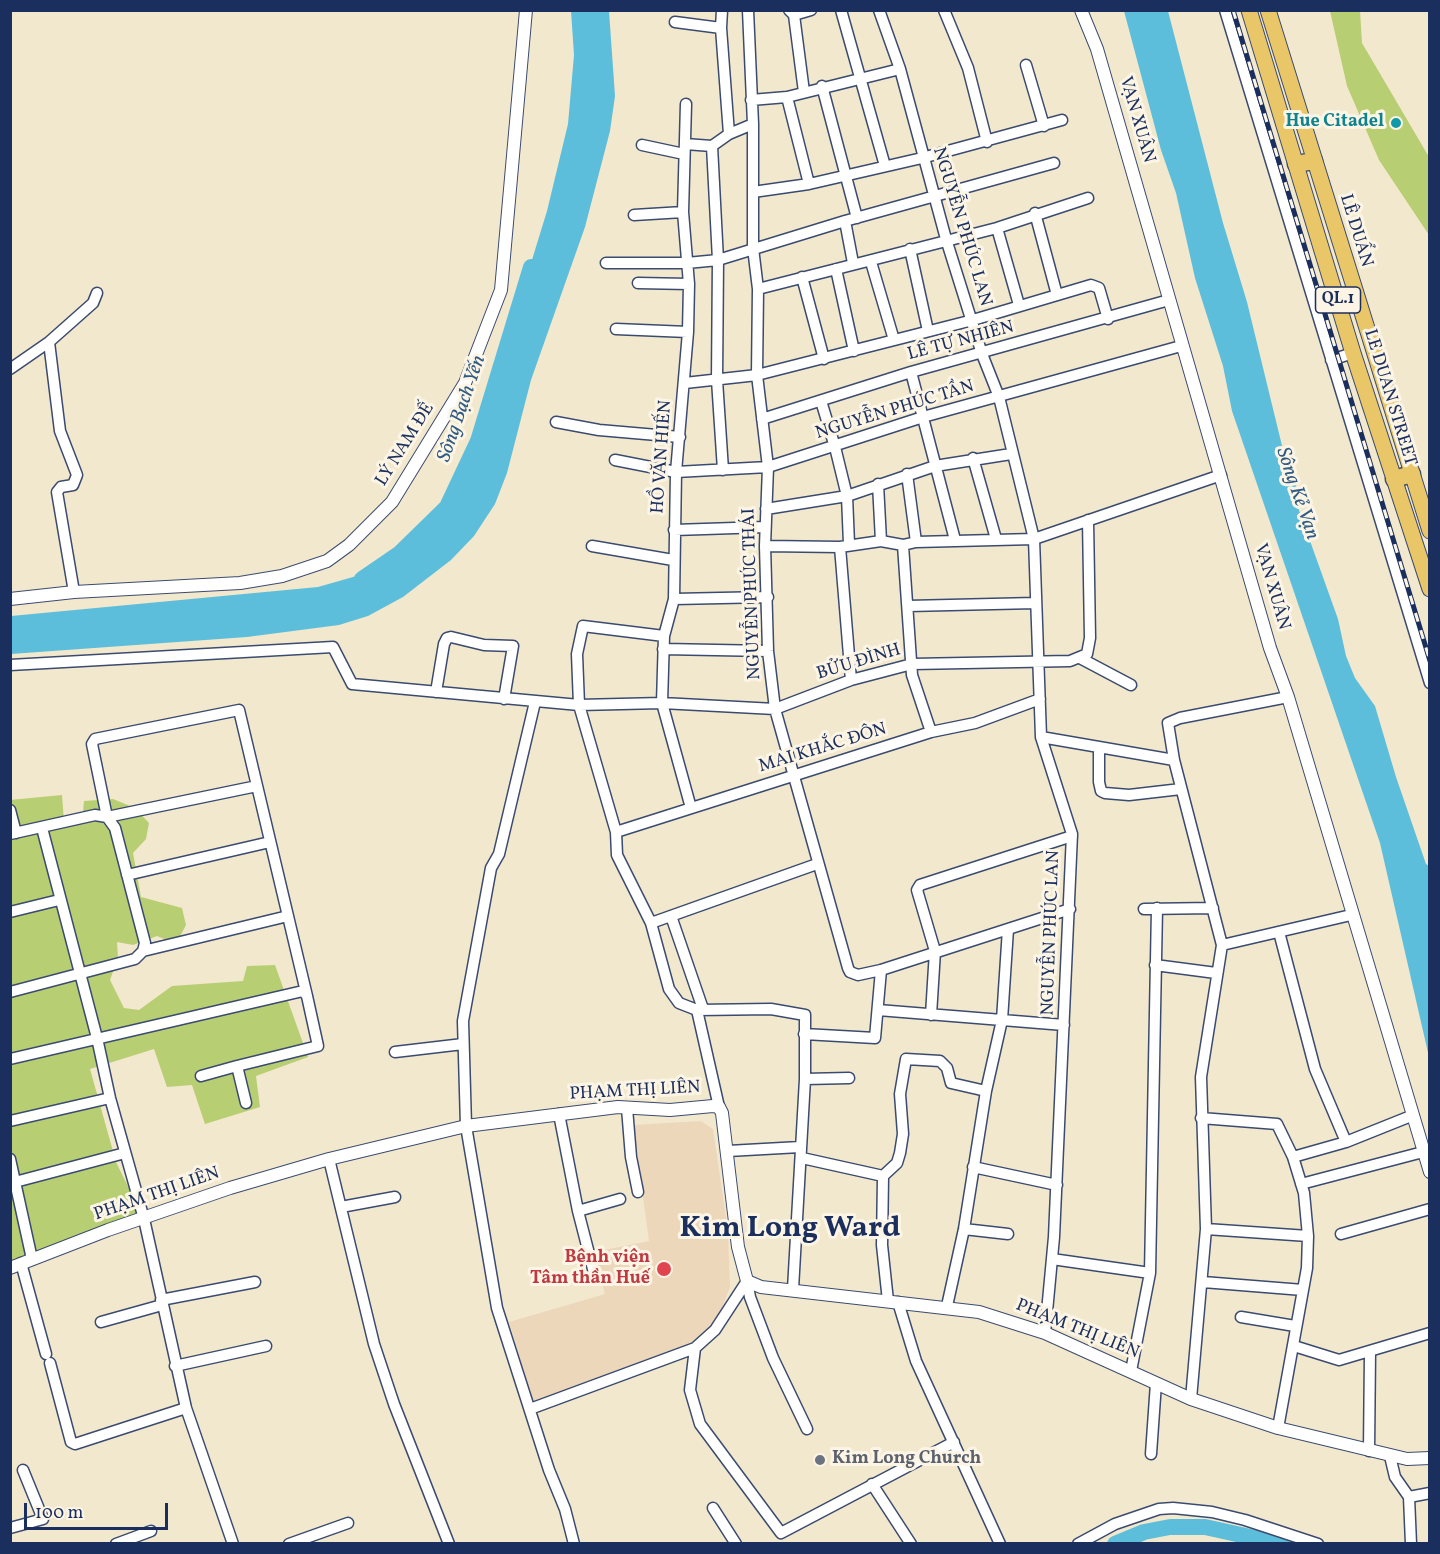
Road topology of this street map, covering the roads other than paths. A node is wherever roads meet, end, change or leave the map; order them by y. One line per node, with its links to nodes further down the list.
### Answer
1 (526, 10): 118 (street, LÝ NAM ĐẾ)
2 (722, 10): 14 (street)
3 (748, 10): 21 (street, NGUYỄN PHÚC THÁI)
4 (811, 10): 12 (street)
5 (841, 10): 17 (street)
6 (879, 10): 16 (street, NGUYỄN PHÚC LAN)
7 (944, 10): 27 (street)
8 (1082, 10): 62 (street, VẠN XUÂN)
9 (1225, 10): 76 (street)
10 (1249, 10): 34 (main road, LE DUAN STREET / QL.1)
11 (1268, 10): 32 (main road, LÊ DUẨN / QL.1)
12 (791, 13): 19 (street)
13 (675, 22): 14 (street)
14 (721, 28): 26 (street)
15 (1026, 66): 25 (street)
16 (900, 69): 17 (street); 31 (street, NGUYỄN PHÚC LAN)
17 (862, 78): 18 (street); 35 (street)
18 (822, 86): 19 (street); 36 (street)
19 (804, 92): 20 (street)
20 (787, 97): 21 (street); 37 (street)
21 (751, 100): 24 (street, NGUYỄN PHÚC THÁI)
22 (686, 104): 30 (street, HỒ VĂN HIẾN)
23 (1062, 120): 25 (street)
24 (753, 124): 26 (street); 38 (street, NGUYỄN PHÚC THÁI)
25 (1044, 126): 27 (street)
26 (729, 134): 29 (street)
27 (987, 142): 31 (street)
28 (642, 146): 30 (street)
29 (712, 146): 30 (street); 50 (street)
30 (685, 149): 41 (street, HỒ VĂN HIẾN)
31 (922, 158): 35 (street); 39 (street, NGUYỄN PHÚC LAN)
32 (1314, 161): 34 (highway); 97 (main road, LÊ DUẨN / QL.1)
33 (1054, 163): 39 (street)
34 (1296, 164): 73 (main road, LE DUAN STREET / QL.1)
35 (885, 166): 36 (street)
36 (847, 175): 37 (street); 44 (street)
37 (809, 184): 38 (street)
38 (753, 192): 48 (street, NGUYỄN PHÚC THÁI)
39 (936, 196): 44 (street); 47 (street, NGUYỄN PHÚC LAN)
40 (1088, 198): 42 (street)
41 (682, 212): 43 (street); 53 (street, HỒ VĂN HIẾN)
42 (1035, 213): 46 (street); 61 (street)
43 (634, 215)
44 (857, 218): 45 (street)
45 (844, 221): 48 (street); 54 (street)
46 (997, 228): 47 (street); 63 (street)
47 (946, 239): 49 (street); 65 (street, NGUYỄN PHÚC LAN)
48 (753, 248): 50 (street); 59 (street, NGUYỄN PHÚC THÁI)
49 (910, 249): 51 (street); 67 (street)
50 (718, 260): 53 (street); 80 (street)
51 (871, 262): 54 (street); 69 (street)
52 (606, 263): 53 (street)
53 (687, 263): 58 (street, HỒ VĂN HIẾN)
54 (853, 263): 55 (street)
55 (836, 269): 56 (street); 72 (street)
56 (802, 277): 59 (street); 75 (street)
57 (638, 283): 58 (street)
58 (689, 284): 68 (street, HỒ VĂN HIẾN)
59 (758, 289): 79 (street, NGUYỄN PHÚC THÁI)
60 (97, 293): 70 (street)
61 (1057, 295): 63 (street); 64 (street)
62 (1169, 300): 64 (street, LÊ TỰ NHIÊN); 71 (street, VẠN XUÂN)
63 (1019, 305): 65 (street)
64 (1108, 319): 74 (street, LÊ TỰ NHIÊN)
65 (973, 320): 67 (street); 74 (street, NGUYỄN PHÚC LAN)
66 (616, 329): 68 (street)
67 (928, 331): 69 (street)
68 (688, 332): 81 (street, HỒ VĂN HIẾN)
69 (894, 340): 72 (street)
70 (49, 342): 77 (street); 118 (street)
71 (1181, 346): 82 (street, NGUYỄN PHÚC TẦN); 98 (street, VẠN XUÂN)
72 (854, 351): 75 (street)
73 (1353, 353): 76 (street); 99 (main road, LE DUAN STREET / QL.1)
74 (982, 354): 78 (street, LÊ TỰ NHIÊN); 82 (street, NGUYỄN PHÚC LAN)
75 (824, 359): 79 (street)
76 (1330, 360): 132 (street)
77 (10, 369)
78 (911, 372): 83 (street, LÊ TỰ NHIÊN); 84 (street)
79 (757, 375): 80 (street); 85 (street, NGUYỄN PHÚC THÁI)
80 (717, 380): 81 (street); 94 (street)
81 (685, 383): 87 (street, HỒ VĂN HIẾN)
82 (999, 397): 84 (street, NGUYỄN PHÚC TẦN); 89 (street, NGUYỄN PHÚC LAN)
83 (821, 401): 85 (street, LÊ TỰ NHIÊN); 88 (street)
84 (924, 417): 88 (street, NGUYỄN PHÚC TẦN); 92 (street)
85 (762, 419): 93 (street, NGUYỄN PHÚC THÁI)
86 (556, 422): 87 (street)
87 (680, 437): 95 (street, HỒ VĂN HIẾN)
88 (836, 447): 93 (street, NGUYỄN PHÚC TẦN); 101 (street)
89 (1011, 454): 90 (street); 108 (street, NGUYỄN PHÚC LAN)
90 (973, 458): 92 (street); 107 (street)
91 (615, 460): 95 (street, NGUYỄN PHÚC TẦN)
92 (935, 466): 96 (street); 109 (street)
93 (768, 467): 94 (street, NGUYỄN PHÚC TẦN); 102 (street, NGUYỄN PHÚC THÁI)
94 (723, 470): 95 (street, NGUYỄN PHÚC TẦN)
95 (676, 472): 105 (street, HỒ VĂN HIẾN)
96 (908, 474): 100 (street); 111 (street)
97 (1412, 474): 99 (highway); 106 (main road, LÊ DUẨN / QL.1)
98 (1221, 475): 103 (street); 135 (street, VẠN XUÂN)
99 (1394, 478): 117 (main road, LE DUAN STREET / QL.1)
100 (878, 484): 101 (street); 110 (street)
101 (846, 496): 102 (street); 115 (street)
102 (766, 509): 104 (street, NGUYỄN PHÚC THÁI)
103 (1088, 520): 108 (street); 127 (street)
104 (765, 527): 105 (street); 114 (street, NGUYỄN PHÚC THÁI)
105 (674, 530): 116 (street, HỒ VĂN HIẾN)
106 (1430, 531)
107 (996, 539): 108 (street); 109 (street)
108 (1034, 539): 122 (street, NGUYỄN PHÚC LAN)
109 (955, 540): 111 (street)
110 (881, 541): 112 (street); 115 (street)
111 (916, 542): 112 (street)
112 (903, 545): 123 (street)
113 (592, 546): 116 (street)
114 (765, 546): 115 (street); 119 (street, NGUYỄN PHÚC THÁI)
115 (845, 546): 131 (street)
116 (673, 560): 121 (street, HỒ VĂN HIẾN)
117 (1430, 589)
118 (75, 592): 120 (street, LÝ NAM ĐẾ)
119 (768, 597): 121 (street); 126 (street, NGUYỄN PHÚC THÁI)
120 (10, 598)
121 (674, 599): 124 (street, HỒ VĂN HIẾN)
122 (1035, 603): 123 (street); 128 (street, NGUYỄN PHÚC LAN)
123 (909, 606): 129 (street)
124 (664, 636): 125 (street, HỒ VĂN HIẾN); 140 (street)
125 (663, 650): 126 (street); 139 (street, HỒ VĂN HIẾN)
126 (768, 651): 141 (street, NGUYỄN PHÚC THÁI)
127 (1080, 658): 128 (street, BỬU ĐÌNH); 133 (street)
128 (1038, 659): 129 (street, BỬU ĐÌNH); 137 (street, NGUYỄN PHÚC LAN)
129 (912, 664): 131 (street, BỬU ĐÌNH); 142 (street)
130 (10, 665): 134 (street, BỬU ĐÌNH)
131 (851, 680): 141 (street, BỬU ĐÌNH)
132 (1430, 683)
133 (1131, 685)
134 (436, 692): 136 (street, BỬU ĐÌNH); 136 (street)
135 (1288, 697): 145 (street); 165 (street, VẠN XUÂN)
136 (504, 699): 138 (street, BỬU ĐÌNH)
137 (1040, 699): 142 (street, MAI KHẮC ĐÔN); 143 (street, NGUYỄN PHÚC LAN)
138 (535, 702): 140 (street, BỬU ĐÌNH); 187 (street)
139 (662, 703): 140 (street, BỬU ĐÌNH); 141 (street, BỬU ĐÌNH); 149 (street, HỒ VĂN HIẾN)
140 (579, 705): 153 (street)
141 (775, 709): 146 (street, NGUYỄN PHÚC THÁI)
142 (931, 732): 146 (street, MAI KHẮC ĐÔN)
143 (1041, 737): 144 (street); 155 (street, NGUYỄN PHÚC LAN)
144 (1099, 749): 145 (street); 148 (street)
145 (1174, 760): 148 (street)
146 (793, 775): 149 (street, MAI KHẮC ĐÔN); 157 (street, NGUYỄN PHÚC THÁI)
147 (257, 786): 151 (street); 151 (street); 156 (street)
148 (1181, 789): 161 (street)
149 (691, 808): 153 (street, MAI KHẮC ĐÔN)
150 (10, 810): 154 (street)
151 (107, 817): 152 (street); 158 (street)
152 (42, 828): 154 (street); 159 (street)
153 (616, 832): 168 (street)
154 (13, 833)
155 (1072, 836): 162 (street, NGUYỄN PHÚC LAN); 173 (street)
156 (270, 842): 158 (street); 166 (street)
157 (817, 864): 167 (street); 175 (street, NGUYỄN PHÚC THÁI)
158 (128, 875): 172 (street)
159 (59, 900): 164 (street); 177 (street)
160 (1157, 908): 161 (street); 163 (street); 174 (street)
161 (1213, 908): 171 (street)
162 (1070, 909): 169 (street, NGUYỄN PHÚC THÁI); 184 (street, NGUYỄN PHÚC LAN)
163 (1144, 909)
164 (10, 912)
165 (1351, 915): 170 (street); 200 (street, VẠN XUÂN)
166 (288, 916): 172 (street); 179 (street)
167 (670, 916): 168 (street); 180 (street)
168 (651, 923): 180 (street)
169 (1008, 929): 173 (street, NGUYỄN PHÚC THÁI); 183 (street)
170 (1279, 932): 171 (street); 204 (street)
171 (1222, 945): 176 (street)
172 (142, 951): 177 (street)
173 (935, 951): 175 (street, NGUYỄN PHÚC THÁI); 182 (street)
174 (1155, 965): 176 (street); 233 (street)
175 (881, 970): 181 (street)
176 (1216, 973): 201 (street)
177 (79, 974): 178 (street); 186 (street)
178 (10, 992)
179 (307, 996): 186 (street); 190 (street)
180 (700, 1010): 185 (street); 197 (street)
181 (878, 1010): 182 (street); 185 (street)
182 (931, 1015): 183 (street)
183 (1002, 1020): 184 (street); 194 (street)
184 (1065, 1025): 217 (street, NGUYỄN PHÚC LAN)
185 (804, 1034): 193 (street)
186 (97, 1038): 189 (street); 195 (street)
187 (463, 1044): 188 (street); 203 (street)
188 (395, 1052)
189 (10, 1059)
190 (237, 1066): 191 (street); 196 (street)
191 (201, 1076)
192 (849, 1078): 193 (street)
193 (805, 1079): 207 (street)
194 (986, 1091): 212 (street); 214 (street)
195 (110, 1098): 202 (street); 208 (street)
196 (246, 1102)
197 (719, 1107): 198 (street, PHẠM THỊ LIÊN); 205 (street, PHẠM THỊ LIÊN)
198 (627, 1108): 199 (street, PHẠM THỊ LIÊN); 218 (street)
199 (559, 1114): 203 (street, PHẠM THỊ LIÊN); 223 (street)
200 (1411, 1116): 204 (street); 206 (street, VẠN XUÂN)
201 (1201, 1118): 209 (street); 226 (street)
202 (10, 1121)
203 (466, 1126): 211 (street, PHẠM THỊ LIÊN); 256 (street)
204 (1346, 1142): 209 (street)
205 (728, 1151): 207 (street); 234 (street, PHẠM THỊ LIÊN)
206 (1423, 1152): 213 (street, VẠN XUÂN); 216 (street)
207 (801, 1153): 214 (street); 237 (street)
208 (125, 1154): 215 (street); 224 (street)
209 (1293, 1157): 216 (street)
210 (10, 1159): 215 (street)
211 (329, 1159): 221 (street); 224 (street, PHẠM THỊ LIÊN)
212 (973, 1167): 217 (street); 225 (street)
213 (1430, 1172)
214 (883, 1176): 239 (street)
215 (15, 1182): 231 (street)
216 (1301, 1184): 229 (street)
217 (1057, 1185): 230 (street, NGUYỄN PHÚC LAN)
218 (638, 1192)
219 (395, 1197): 221 (street)
220 (620, 1199): 223 (street)
221 (341, 1207): 272 (street)
222 (1430, 1209): 228 (street)
223 (578, 1211): 232 (street)
224 (144, 1219): 231 (street, PHẠM THỊ LIÊN); 240 (street)
225 (964, 1229): 227 (street); 241 (street)
226 (1206, 1229): 229 (street); 236 (street)
227 (1008, 1234)
228 (1341, 1234)
229 (1308, 1236): 238 (street)
230 (1052, 1259): 233 (street); 246 (street, NGUYỄN PHÚC LAN)
231 (21, 1263): 255 (street)
232 (594, 1273)
233 (1150, 1273): 252 (street)
234 (747, 1281): 237 (street, PHẠM THỊ LIÊN); 249 (street); 258 (street)
235 (255, 1282): 240 (street)
236 (1203, 1282): 238 (street); 254 (street)
237 (793, 1289): 239 (street, PHẠM THỊ LIÊN)
238 (1303, 1290): 244 (street)
239 (893, 1302): 241 (street, PHẠM THỊ LIÊN); 259 (street)
240 (161, 1303): 243 (street); 251 (street)
241 (947, 1306): 246 (street, PHẠM THỊ LIÊN)
242 (1241, 1317): 244 (street)
243 (101, 1322)
244 (1295, 1326): 248 (street)
245 (1430, 1332): 250 (street)
246 (1045, 1333): 252 (street, PHẠM THỊ LIÊN)
247 (266, 1346): 251 (street)
248 (1294, 1346): 250 (street); 257 (street)
249 (695, 1348): 256 (street); 265 (street)
250 (1370, 1352): 260 (street)
251 (175, 1366): 255 (street)
252 (1131, 1371): 253 (street, PHẠM THỊ LIÊN)
253 (1156, 1383): 254 (street, PHẠM THỊ LIÊN); 261 (street)
254 (1191, 1399): 257 (street, PHẠM THỊ LIÊN)
255 (186, 1408): 274 (street)
256 (530, 1409): 276 (street)
257 (1278, 1428): 260 (street, PHẠM THỊ LIÊN)
258 (807, 1429)
259 (954, 1442): 265 (street); 279 (street)
260 (1369, 1451): 262 (street, PHẠM THỊ LIÊN)
261 (1152, 1454)
262 (1390, 1456): 263 (street, PHẠM THỊ LIÊN); 267 (street)
263 (1430, 1458)
264 (23, 1470): 270 (street)
265 (872, 1484): 278 (street)
266 (1430, 1492): 267 (street)
267 (1409, 1497): 282 (street)
268 (712, 1508): 277 (street)
269 (348, 1523): 275 (street)
270 (10, 1528)
271 (151, 1531): 273 (street)
272 (447, 1543)
273 (116, 1544)
274 (233, 1544)
275 (289, 1544)
276 (574, 1544)
277 (736, 1544)
278 (911, 1544)
279 (1000, 1544)
280 (1078, 1544): 281 (street)
281 (1318, 1544)
282 (1411, 1544)

